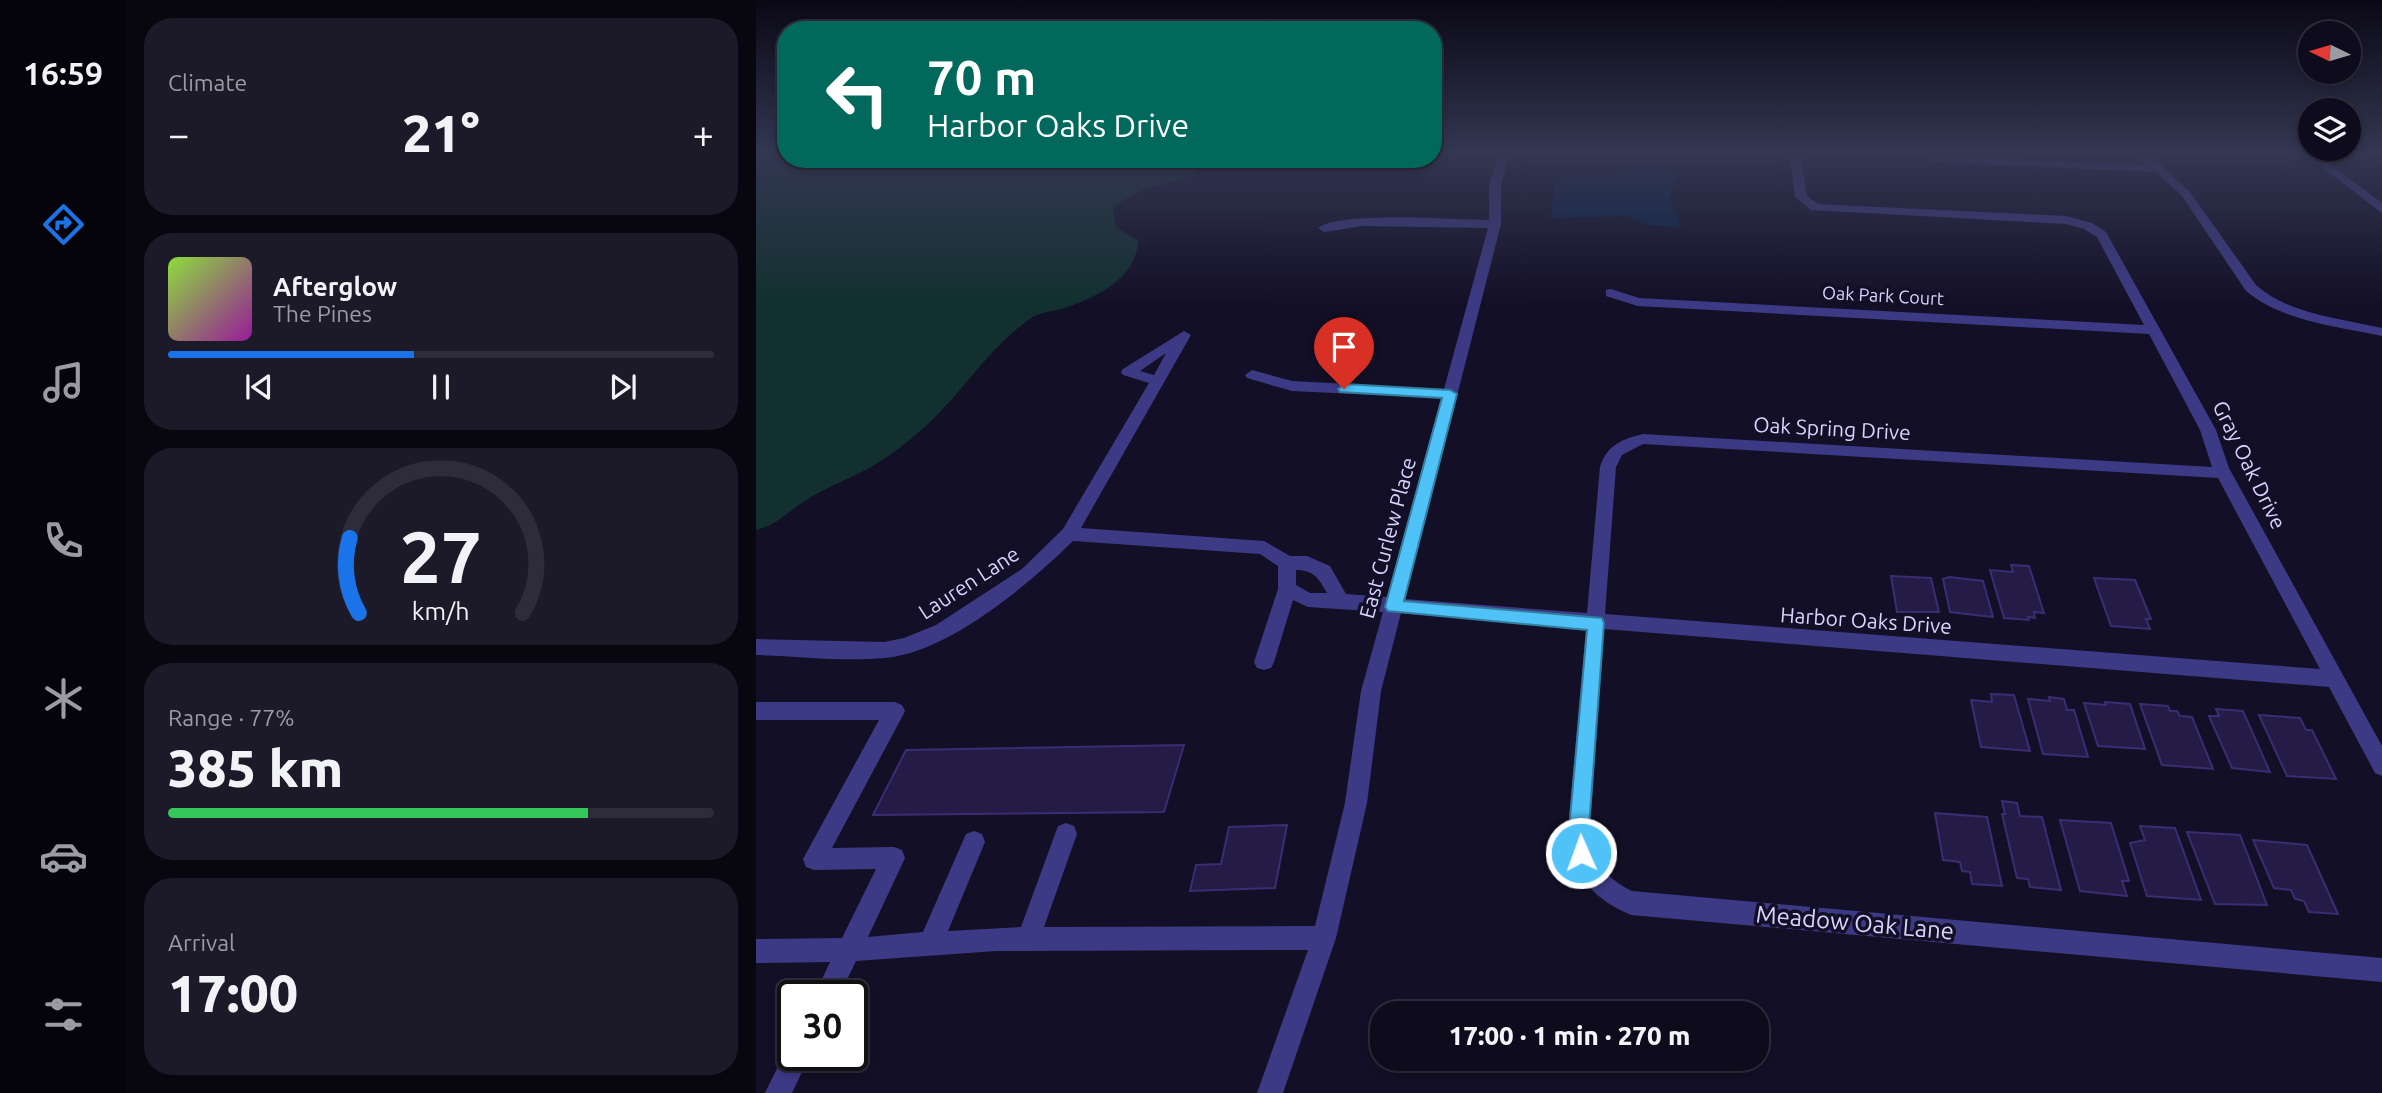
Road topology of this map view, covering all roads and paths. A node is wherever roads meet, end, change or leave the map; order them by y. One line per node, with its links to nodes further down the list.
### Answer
1 (1495, 203): 4 (street, East Curlew Place)
2 (1810, 203): 7 (street, Gray Oak Drive)
3 (2192, 203): 8 (street)
4 (1495, 224): 5 (street); 11 (street, East Curlew Place)
5 (1324, 228)
6 (1611, 293): 7 (street, Oak Park Court)
7 (2154, 330): 12 (street, Gray Oak Drive)
8 (2382, 332)
9 (1252, 375): 11 (street)
10 (1157, 382): 13 (street, Lauren Lane)
11 (1450, 394): 17 (street, East Curlew Place)
12 (2224, 474): 18 (street, Oak Spring Drive); 21 (street, Gray Oak Drive)
13 (1069, 534): 14 (street); 19 (street, Lauren Lane)
14 (1287, 563): 15 (street); 16 (street)
15 (1287, 589): 16 (street); 20 (street)
16 (1340, 601): 17 (street)
17 (1394, 607): 18 (street, Harbor Oaks Drive); 26 (street, East Curlew Place)
18 (1596, 623): 21 (street, Harbor Oaks Drive); 31 (street, Meadow Oak Lane)
19 (756, 647)
20 (1264, 662)
21 (2335, 679): 23 (street, Gray Oak Drive)
22 (756, 711): 29 (street)
23 (2382, 766)
24 (1066, 834): 27 (street)
25 (974, 842): 28 (street)
26 (1324, 938): 27 (street); 35 (street, East Curlew Place)
27 (1028, 939): 28 (street)
28 (930, 944): 29 (street)
29 (848, 950): 30 (street); 32 (street)
30 (756, 951)
31 (2382, 971)
32 (834, 980)
33 (789, 1071): 34 (street)
34 (778, 1093)
35 (1270, 1093)

